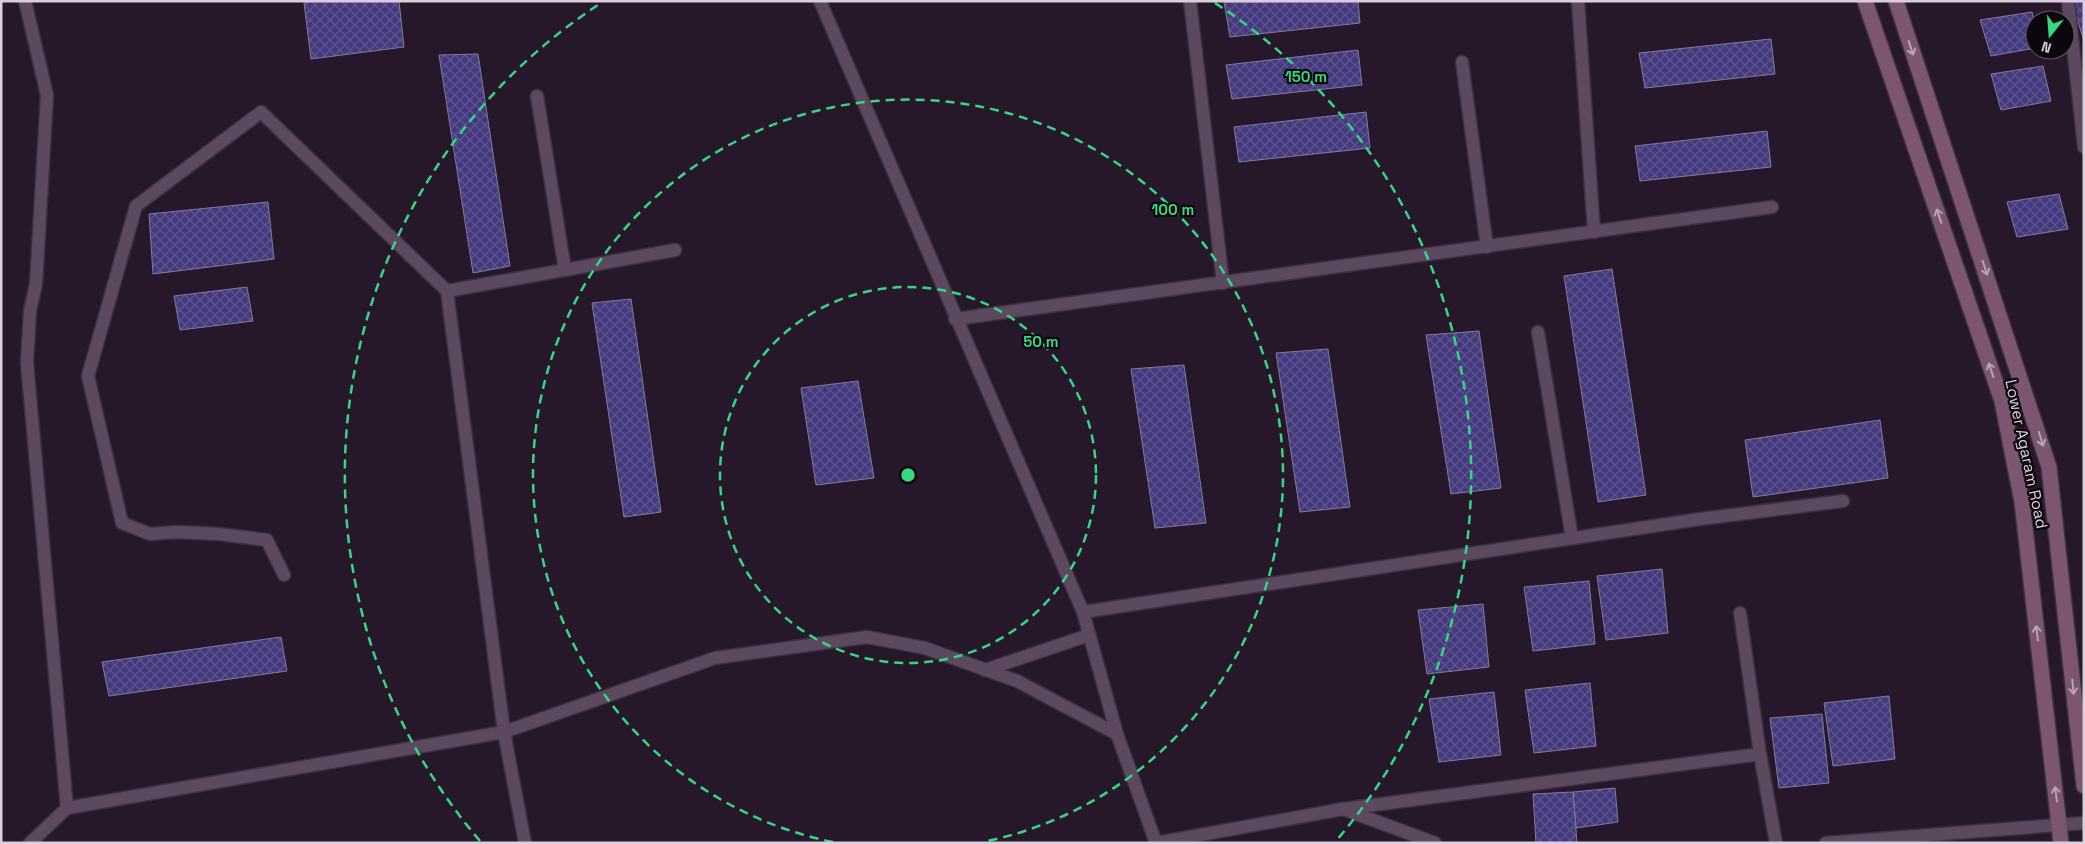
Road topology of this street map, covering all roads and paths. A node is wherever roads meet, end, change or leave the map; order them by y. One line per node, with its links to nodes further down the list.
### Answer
1 (25, 1): 33 (lane)
2 (820, 1): 19 (lane)
3 (1190, 1): 17 (lane)
4 (1578, 1): 13 (lane)
5 (1865, 1): 36 (main road, Lower Agaram Road, one-way to 5)
6 (1896, 1): 28 (main road, Lower Agaram Road, one-way to 28)
7 (2068, 1): 9 (lane)
8 (1462, 62): 14 (lane)
9 (2079, 64): 11 (lane)
10 (537, 96): 16 (lane)
11 (2084, 147)
12 (1772, 207): 13 (lane)
13 (1594, 232): 14 (lane)
14 (1486, 247): 17 (lane)
15 (675, 250): 16 (lane)
16 (565, 270): 18 (lane)
17 (1223, 282): 19 (lane)
18 (447, 292): 23 (lane); 29 (lane)
19 (955, 319): 24 (lane)
20 (1538, 332): 22 (lane)
21 (1843, 501): 22 (lane)
22 (1572, 538): 24 (lane)
23 (284, 575)
24 (1083, 612): 26 (lane)
25 (1740, 613): 31 (lane)
26 (1089, 635): 27 (lane); 30 (lane)
27 (985, 670): 29 (lane); 30 (lane)
28 (2080, 717): 32 (main road, Lower Agaram Road)
29 (504, 732): 33 (lane); 38 (lane)
30 (1117, 734): 39 (lane)
31 (1760, 754): 34 (lane); 41 (lane)
32 (2084, 786)
33 (67, 808): 37 (lane)
34 (1343, 810): 39 (lane); 40 (lane)
35 (2084, 823): 36 (lane)
36 (2060, 824): 42 (lane); 43 (main road, Lower Agaram Road)
37 (30, 843)
38 (525, 843)
39 (1156, 843)
40 (1435, 843)
41 (1776, 843)
42 (1826, 843)
43 (2062, 843)

